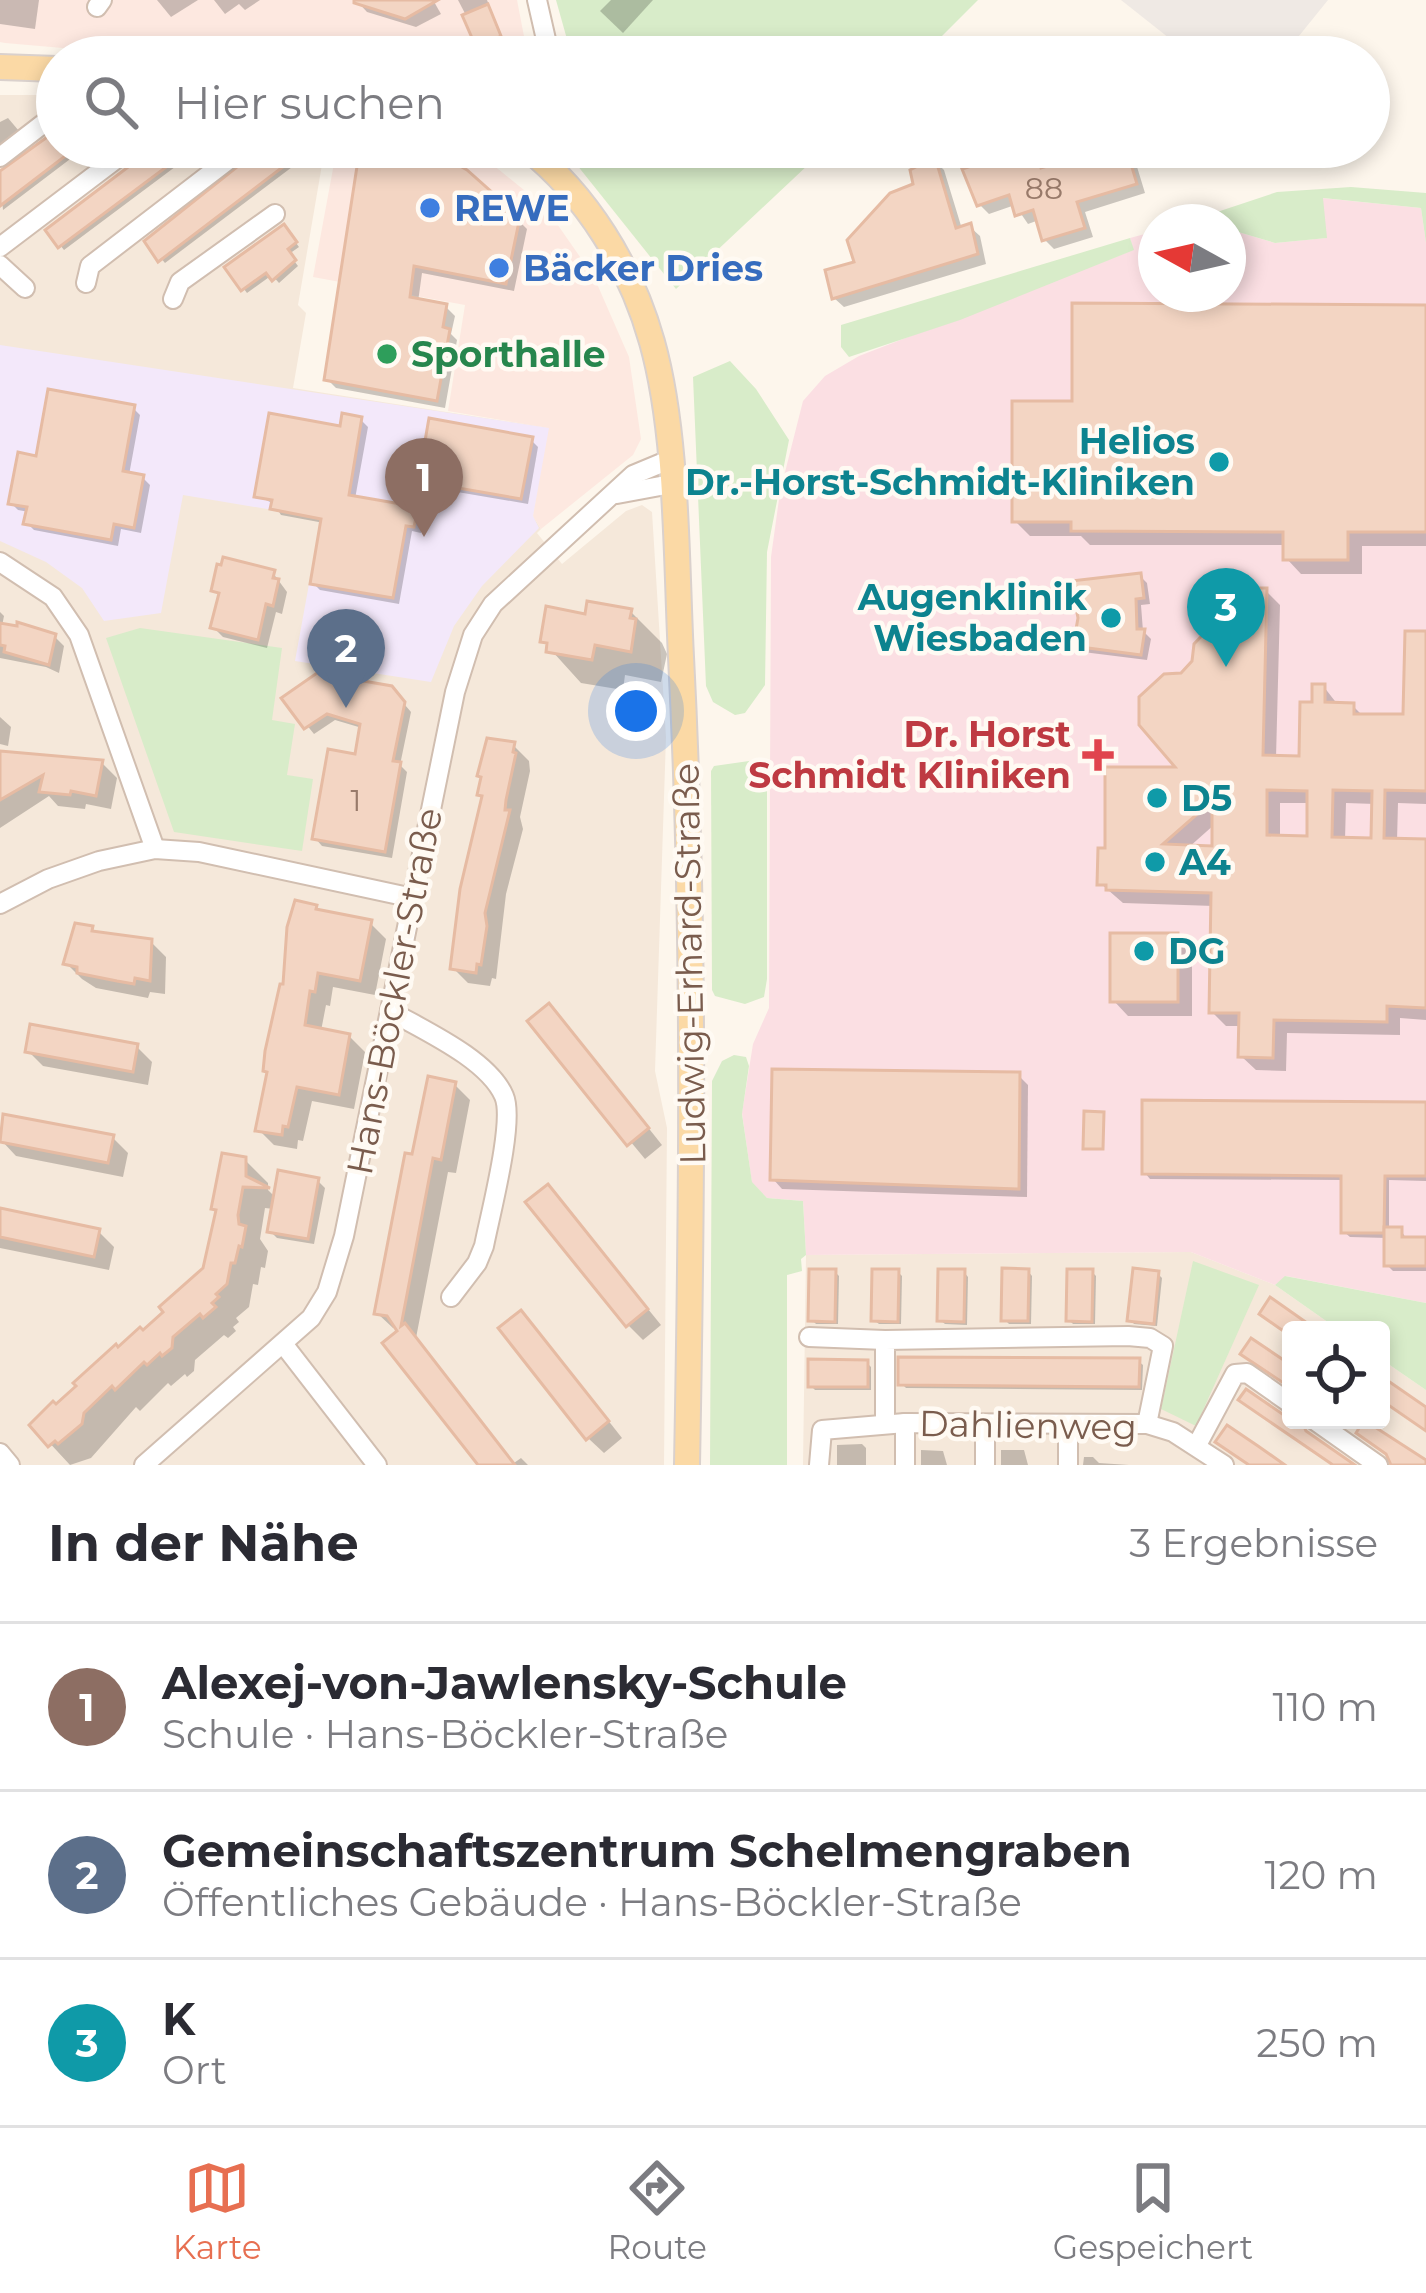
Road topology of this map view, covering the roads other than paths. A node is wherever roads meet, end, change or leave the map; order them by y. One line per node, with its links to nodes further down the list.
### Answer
1 (537, 0): 2 (street)
2 (544, 36)
3 (0, 67): 4 (main road)
4 (36, 68)
5 (36, 129): 6 (street)
6 (0, 157)
7 (104, 168): 11 (street)
8 (218, 168): 13 (street)
9 (553, 168): 16 (main road, Ludwig-Erhard-Straße)
10 (275, 214): 15 (street)
11 (0, 247)
12 (0, 265): 14 (street)
13 (86, 283)
14 (26, 288)
15 (172, 299)
16 (670, 472): 19 (street, Hans-Böckler-Straße); 38 (main road, Ludwig-Erhard-Straße)
17 (0, 562): 18 (street)
18 (154, 849): 19 (street); 20 (street)
19 (413, 898): 21 (street, Hans-Böckler-Straße)
20 (0, 904)
21 (390, 1011): 22 (street); 25 (street, Hans-Böckler-Straße)
22 (451, 1297)
23 (809, 1337): 24 (street)
24 (885, 1340): 27 (street); 29 (street)
25 (284, 1345): 36 (street, Hans-Böckler-Straße); 37 (street)
26 (1282, 1398): 32 (street)
27 (895, 1423): 30 (street, Dahlienweg); 39 (street, Dahlienweg); 40 (street)
28 (1068, 1424): 29 (street, Dahlienweg); 30 (street, Dahlienweg); 42 (street)
29 (1147, 1424): 32 (street, Dahlienweg)
30 (986, 1425): 41 (street)
31 (1327, 1429): 43 (street)
32 (1197, 1445): 34 (street, Dahlienweg)
33 (0, 1453): 35 (street)
34 (1219, 1463)
35 (10, 1465)
36 (144, 1465)
37 (377, 1465)
38 (687, 1465)
39 (820, 1465)
40 (905, 1465)
41 (985, 1465)
42 (1068, 1465)
43 (1378, 1465)

